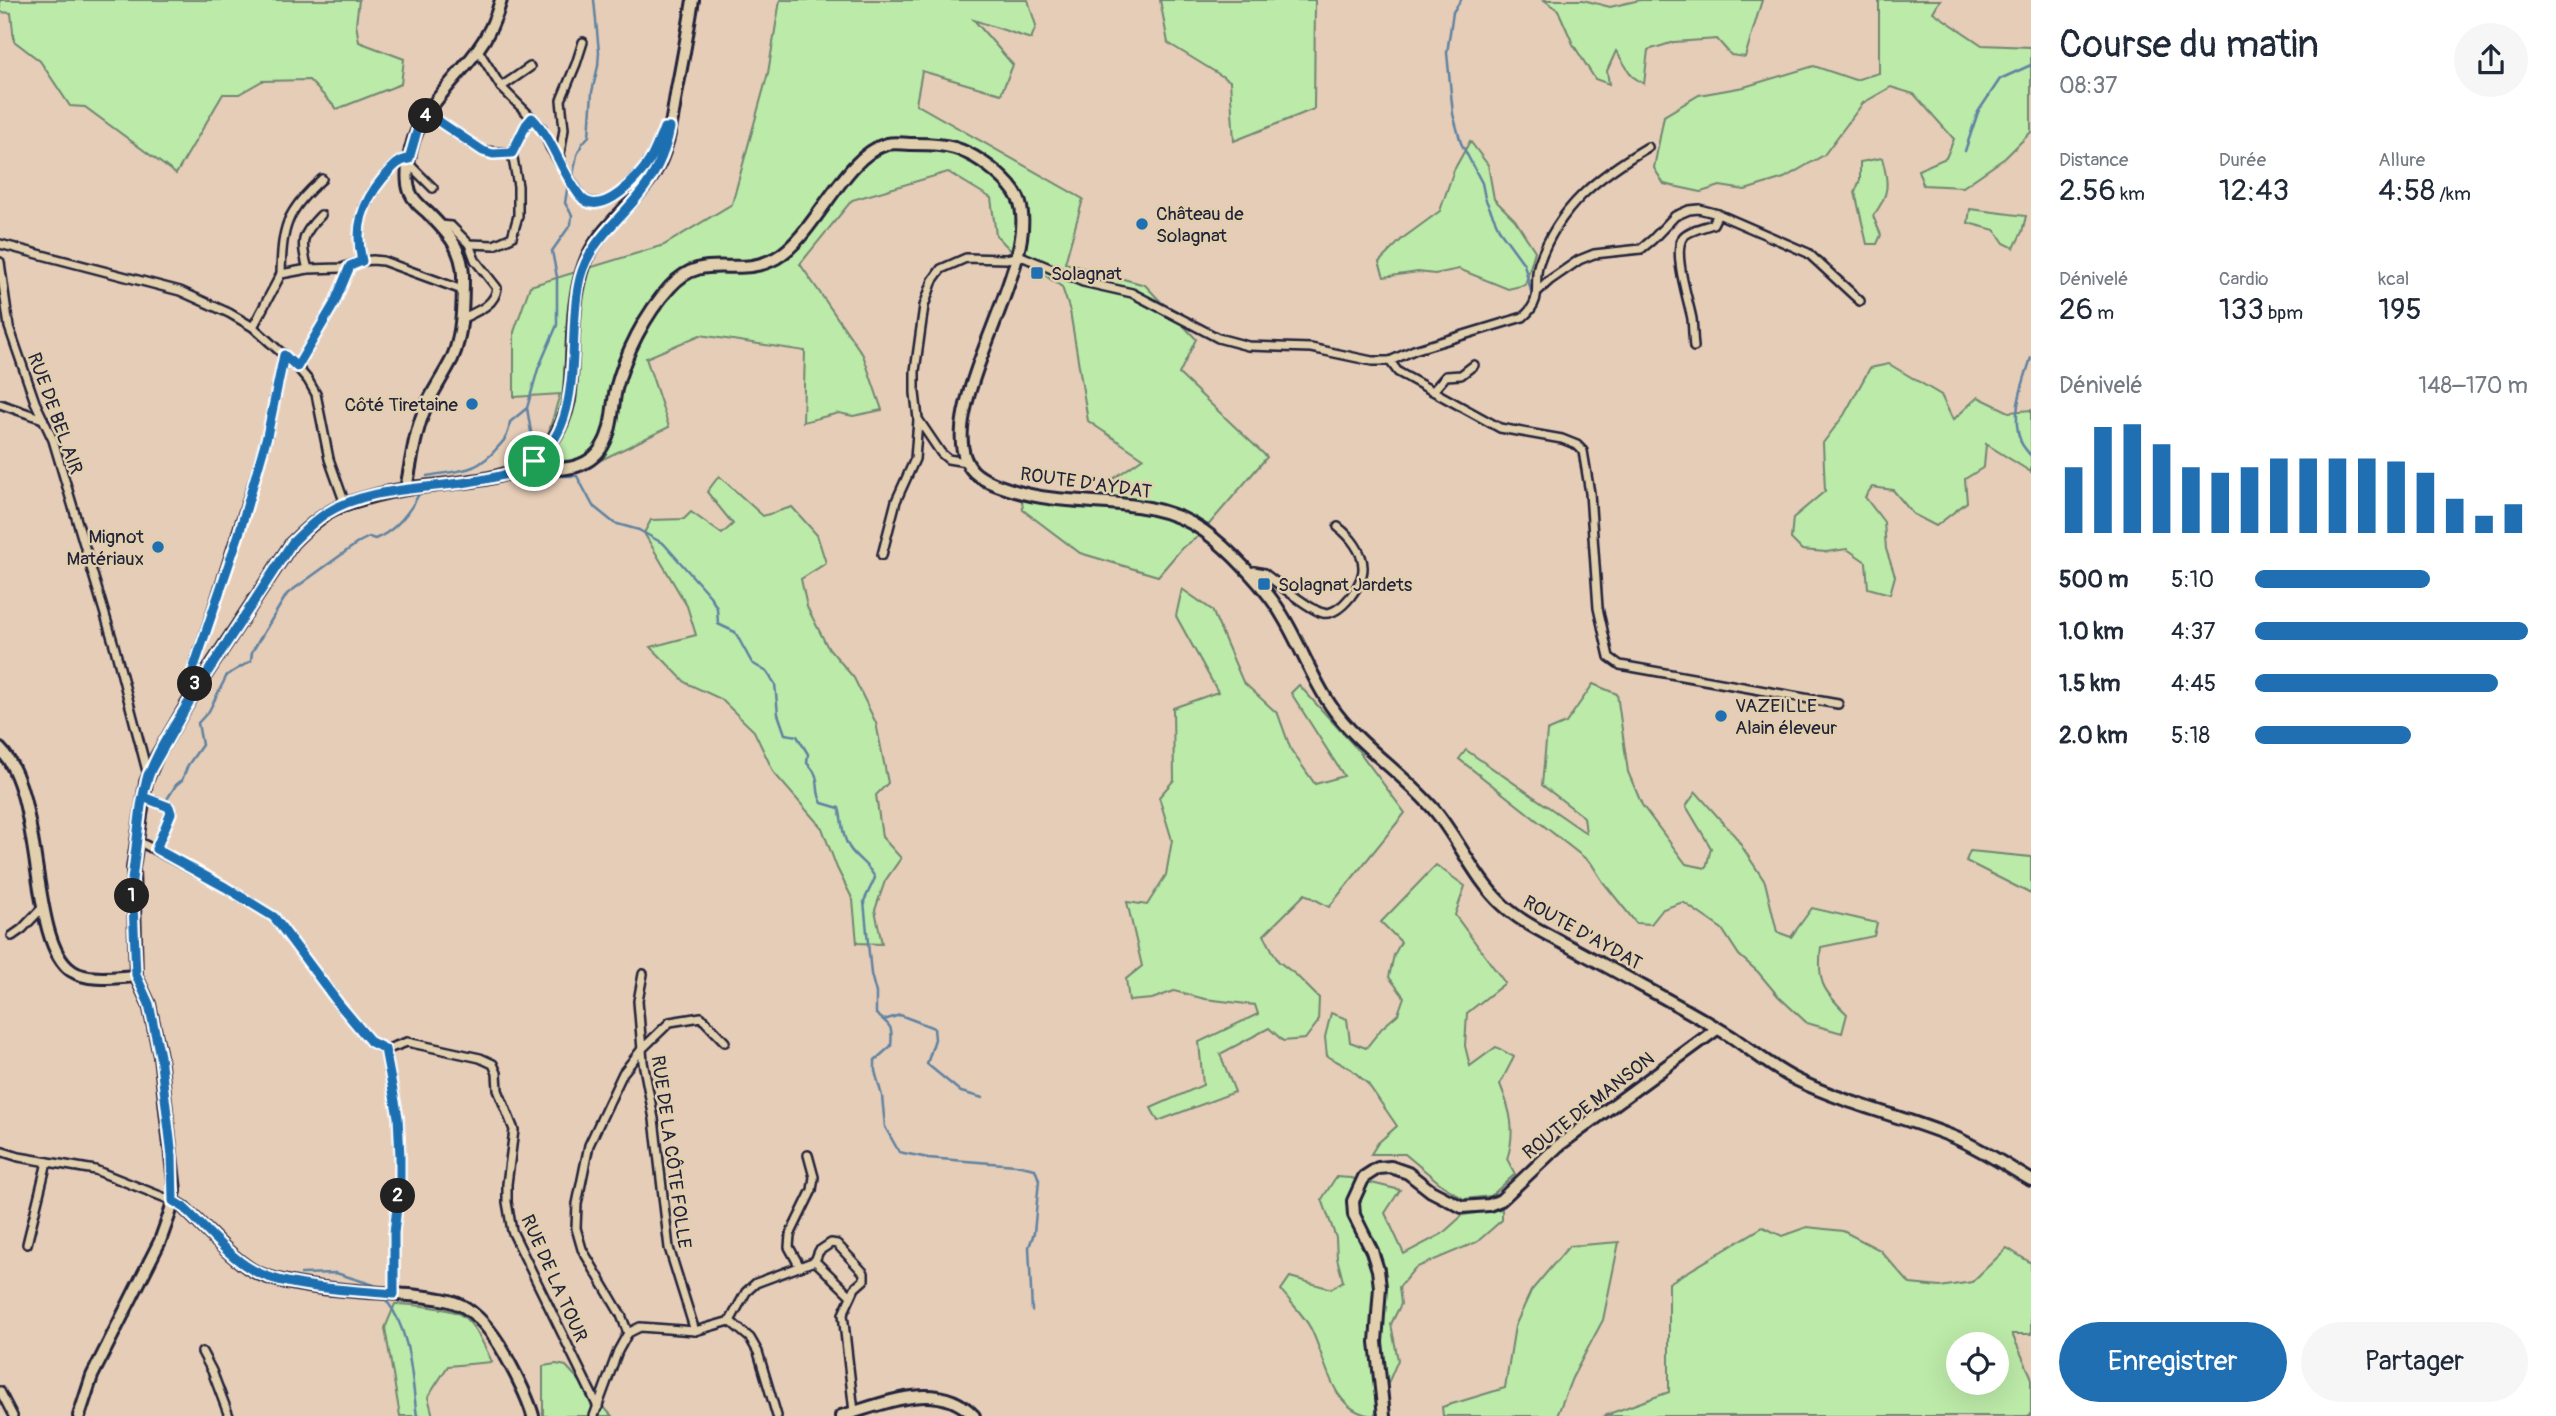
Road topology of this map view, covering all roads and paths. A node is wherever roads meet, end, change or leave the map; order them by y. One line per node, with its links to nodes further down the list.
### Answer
1 (502, 0): 4 (main road)
2 (694, 0): 9 (main road)
3 (583, 42): 12 (street)
4 (478, 50): 6 (street); 7 (main road)
5 (530, 67): 6 (street)
6 (501, 87): 8 (street)
7 (428, 114): 11 (street); 13 (main road)
8 (532, 118): 11 (street); 12 (street)
9 (670, 128): 12 (street); 41 (main road)
10 (1648, 147): 28 (street)
11 (512, 153): 20 (street)
12 (558, 160)
13 (409, 161): 15 (street); 18 (main road); 22 (street)
14 (322, 179): 26 (street)
15 (433, 188)
16 (1718, 214): 28 (street); 29 (street); 32 (street)
17 (321, 215): 25 (street)
18 (440, 225): 20 (street); 27 (main road)
19 (0, 244): 31 (street)
20 (469, 244): 30 (street)
21 (1016, 256): 34 (street); 40 (street); 41 (main road); 42 (main road)
22 (362, 261): 24 (street); 27 (street)
23 (0, 262): 39 (street, RUE DE BEL AIR)
24 (350, 266): 25 (street); 36 (street)
25 (308, 269): 26 (street)
26 (281, 274): 31 (street)
27 (462, 290): 30 (main road)
28 (1538, 292): 34 (street)
29 (1860, 301)
30 (461, 319): 43 (main road)
31 (253, 327): 33 (street)
32 (1694, 347)
33 (284, 355): 36 (street); 48 (street)
34 (1390, 361): 37 (street)
35 (1474, 365): 37 (street)
36 (297, 367): 44 (street)
37 (1433, 391): 49 (street)
38 (0, 404): 39 (street)
39 (43, 419): 51 (street, RUE DE BEL AIR)
40 (918, 419): 42 (street); 46 (street)
41 (534, 461): 43 (main road)
42 (967, 462): 47 (main road, ROUTE D'AYDAT)
43 (406, 489): 44 (main road)
44 (345, 504): 48 (main road)
45 (1338, 527): 47 (street)
46 (882, 555)
47 (1248, 573): 59 (main road, ROUTE D'AYDAT)
48 (196, 690): 51 (main road)
49 (1838, 704)
50 (0, 749): 55 (main road)
51 (148, 775): 52 (main road)
52 (143, 797): 53 (main road); 54 (street)
53 (136, 840): 54 (street); 58 (main road)
54 (156, 849): 61 (street)
55 (44, 906): 56 (street); 58 (main road)
56 (12, 936)
57 (642, 974): 62 (street, RUE DE LA CÔTE FOLLE)
58 (136, 975): 67 (main road)
59 (1717, 1029): 66 (main road, ROUTE D'AYDAT); 88 (main road, ROUTE DE MANSON)
60 (725, 1042): 62 (street)
61 (385, 1049): 71 (street); 78 (street, RUE DE LA TOUR)
62 (642, 1049): 74 (street, RUE DE LA CÔTE FOLLE); 75 (street)
63 (0, 1151): 65 (street)
64 (808, 1155): 70 (street)
65 (47, 1162): 67 (street); 68 (street)
66 (2031, 1180)
67 (173, 1201): 71 (main road); 82 (main road)
68 (27, 1244)
69 (815, 1261): 70 (street); 72 (street); 72 (street)
70 (800, 1267): 73 (street)
71 (394, 1294): 84 (main road)
72 (851, 1296): 79 (street)
73 (730, 1321): 74 (street); 80 (street)
74 (695, 1331): 75 (street)
75 (628, 1333): 78 (street)
76 (202, 1352): 83 (street)
77 (0, 1391): 81 (street)
78 (598, 1407): 85 (street)
79 (853, 1412): 86 (main road); 87 (main road)
80 (776, 1415)
81 (13, 1416)
82 (79, 1416)
83 (229, 1416)
84 (533, 1416)
85 (594, 1416)
86 (841, 1416)
87 (974, 1416)
88 (1384, 1416)

